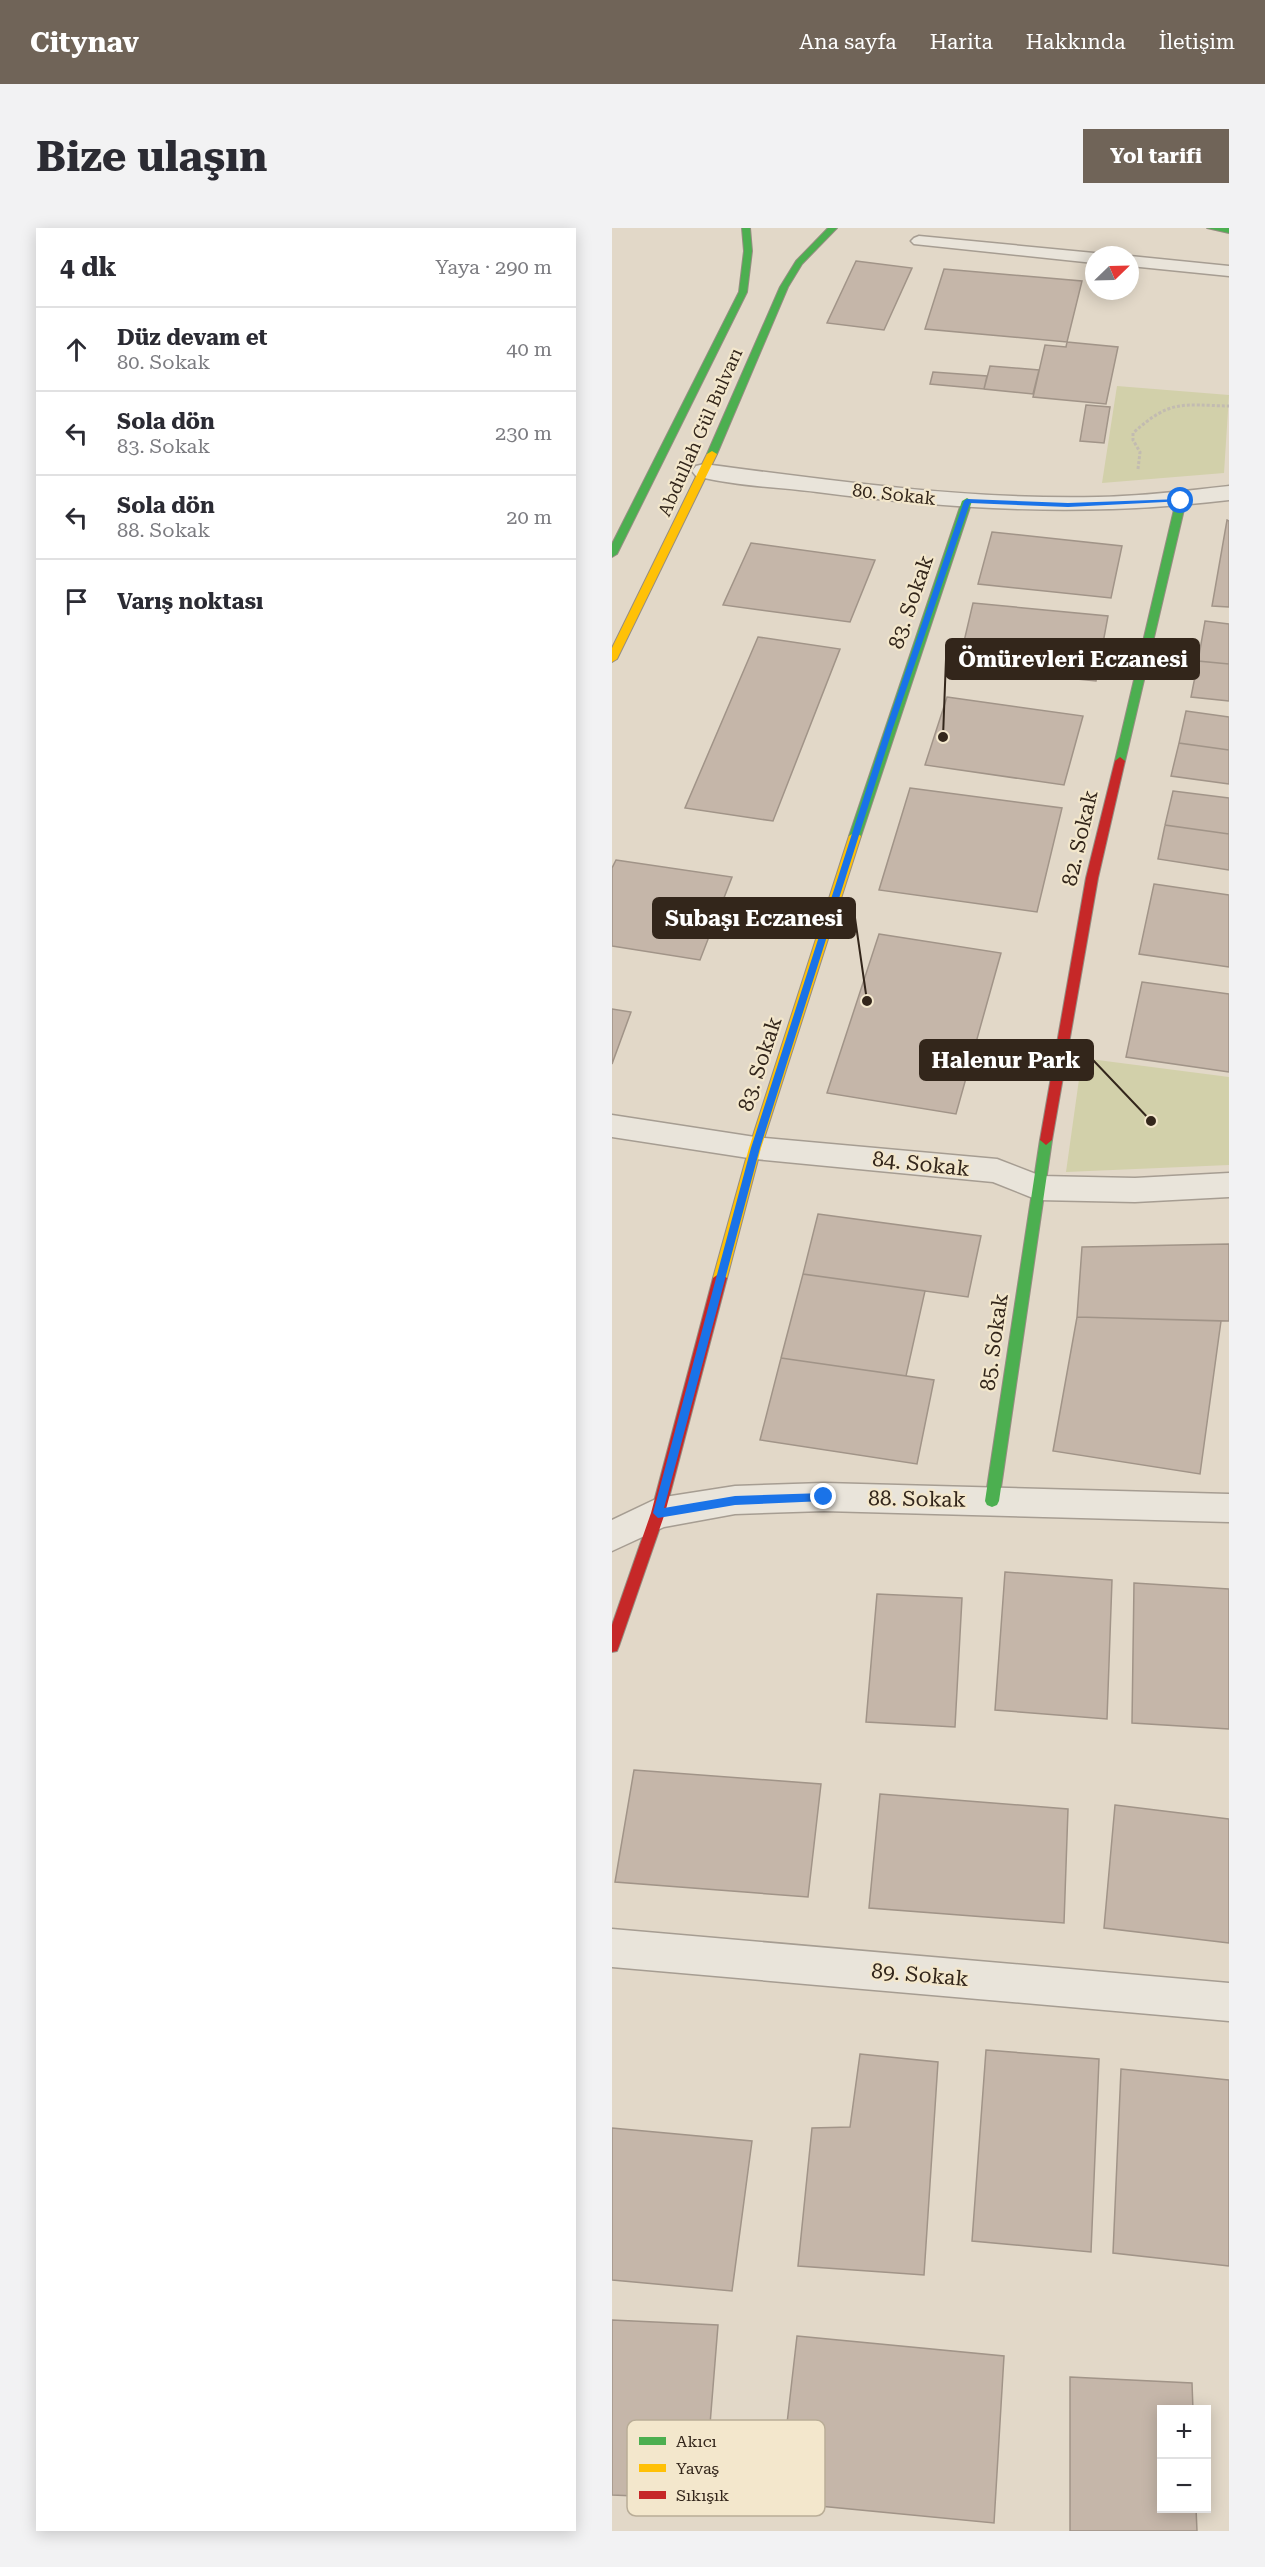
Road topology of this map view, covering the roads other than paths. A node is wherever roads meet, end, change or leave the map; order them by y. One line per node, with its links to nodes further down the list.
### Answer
1 (746, 228): 13 (street, Abdullah Gül Bulvarı)
2 (833, 228): 9 (street, Abdullah Gül Bulvarı)
3 (1211, 228): 4 (street)
4 (1229, 230)
5 (919, 241): 6 (lane)
6 (1085, 257)
7 (1139, 262): 8 (lane)
8 (1229, 271)
9 (704, 471): 11 (street, 80. Sokak); 14 (street, Abdullah Gül Bulvarı)
10 (1229, 494): 12 (street, 80. Sokak)
11 (967, 501): 12 (street, 80. Sokak); 16 (street, 83. Sokak)
12 (1181, 501): 18 (street, 82. Sokak)
13 (612, 554)
14 (612, 659)
15 (612, 1126): 16 (street, 84. Sokak)
16 (755, 1148): 18 (street, 84. Sokak); 21 (street, 83. Sokak)
17 (1229, 1185): 18 (street, 84. Sokak)
18 (1038, 1188): 19 (street, 85. Sokak)
19 (992, 1501): 20 (street, 88. Sokak); 21 (street, 88. Sokak)
20 (1229, 1508)
21 (658, 1513): 22 (street, 88. Sokak); 23 (street, 83. Sokak)
22 (612, 1536)
23 (612, 1646)
24 (612, 1948): 25 (street, 89. Sokak)
25 (1229, 2002)

